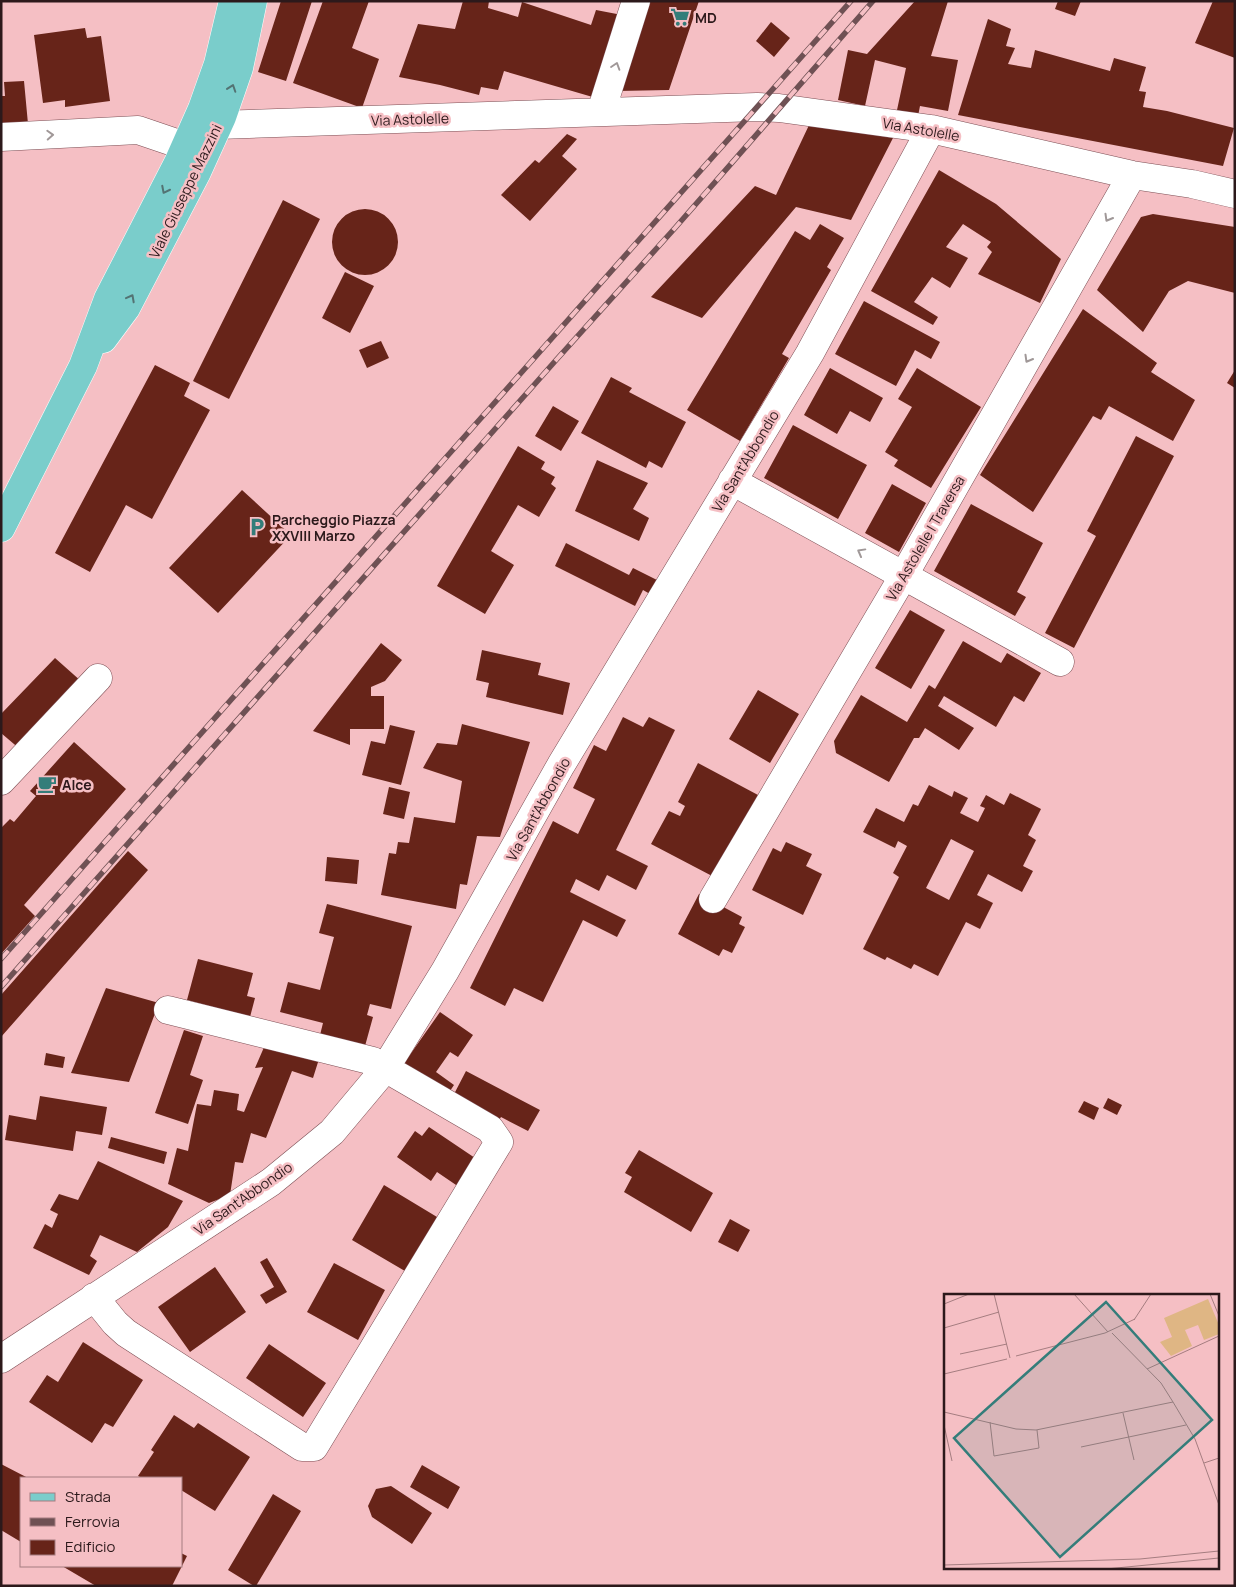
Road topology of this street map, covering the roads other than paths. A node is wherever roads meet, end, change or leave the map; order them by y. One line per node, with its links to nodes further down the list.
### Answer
1 (232, 1): 8 (main road, Viale Giuseppe Mazzini)
2 (254, 1): 5 (main road, Viale Giuseppe Mazzini, one-way to 2)
3 (636, 1): 4 (street, one-way to 3)
4 (601, 112): 5 (street, Via Astolelle); 6 (street, Via Astolelle)
5 (218, 125): 11 (main road, Viale Giuseppe Mazzini, one-way to 5)
6 (931, 129): 9 (street, Via Astolelle); 12 (street, Via Sant'Abbondio)
7 (1, 137): 8 (street, one-way to 8)
8 (186, 146): 11 (main road, Viale Giuseppe Mazzini, one-way to 11)
9 (1132, 175): 10 (street, Via Astolelle); 14 (street, Via Astolelle I Traversa, one-way to 14)
10 (1235, 194)
11 (83, 366): 13 (main road, Viale Giuseppe Mazzini)
12 (732, 481): 14 (street, one-way to 12); 20 (street, Via Sant'Abbondio)
13 (1, 528)
14 (904, 575): 15 (street); 18 (street, Via Astolelle I Traversa)
15 (1060, 662)
16 (98, 678): 17 (street)
17 (1, 781)
18 (713, 899)
19 (168, 1010): 20 (street)
20 (386, 1067): 21 (street, Via Sant'Abbondio); 21 (street)
21 (94, 1297): 22 (street, Via Sant'Abbondio)
22 (1, 1359)

